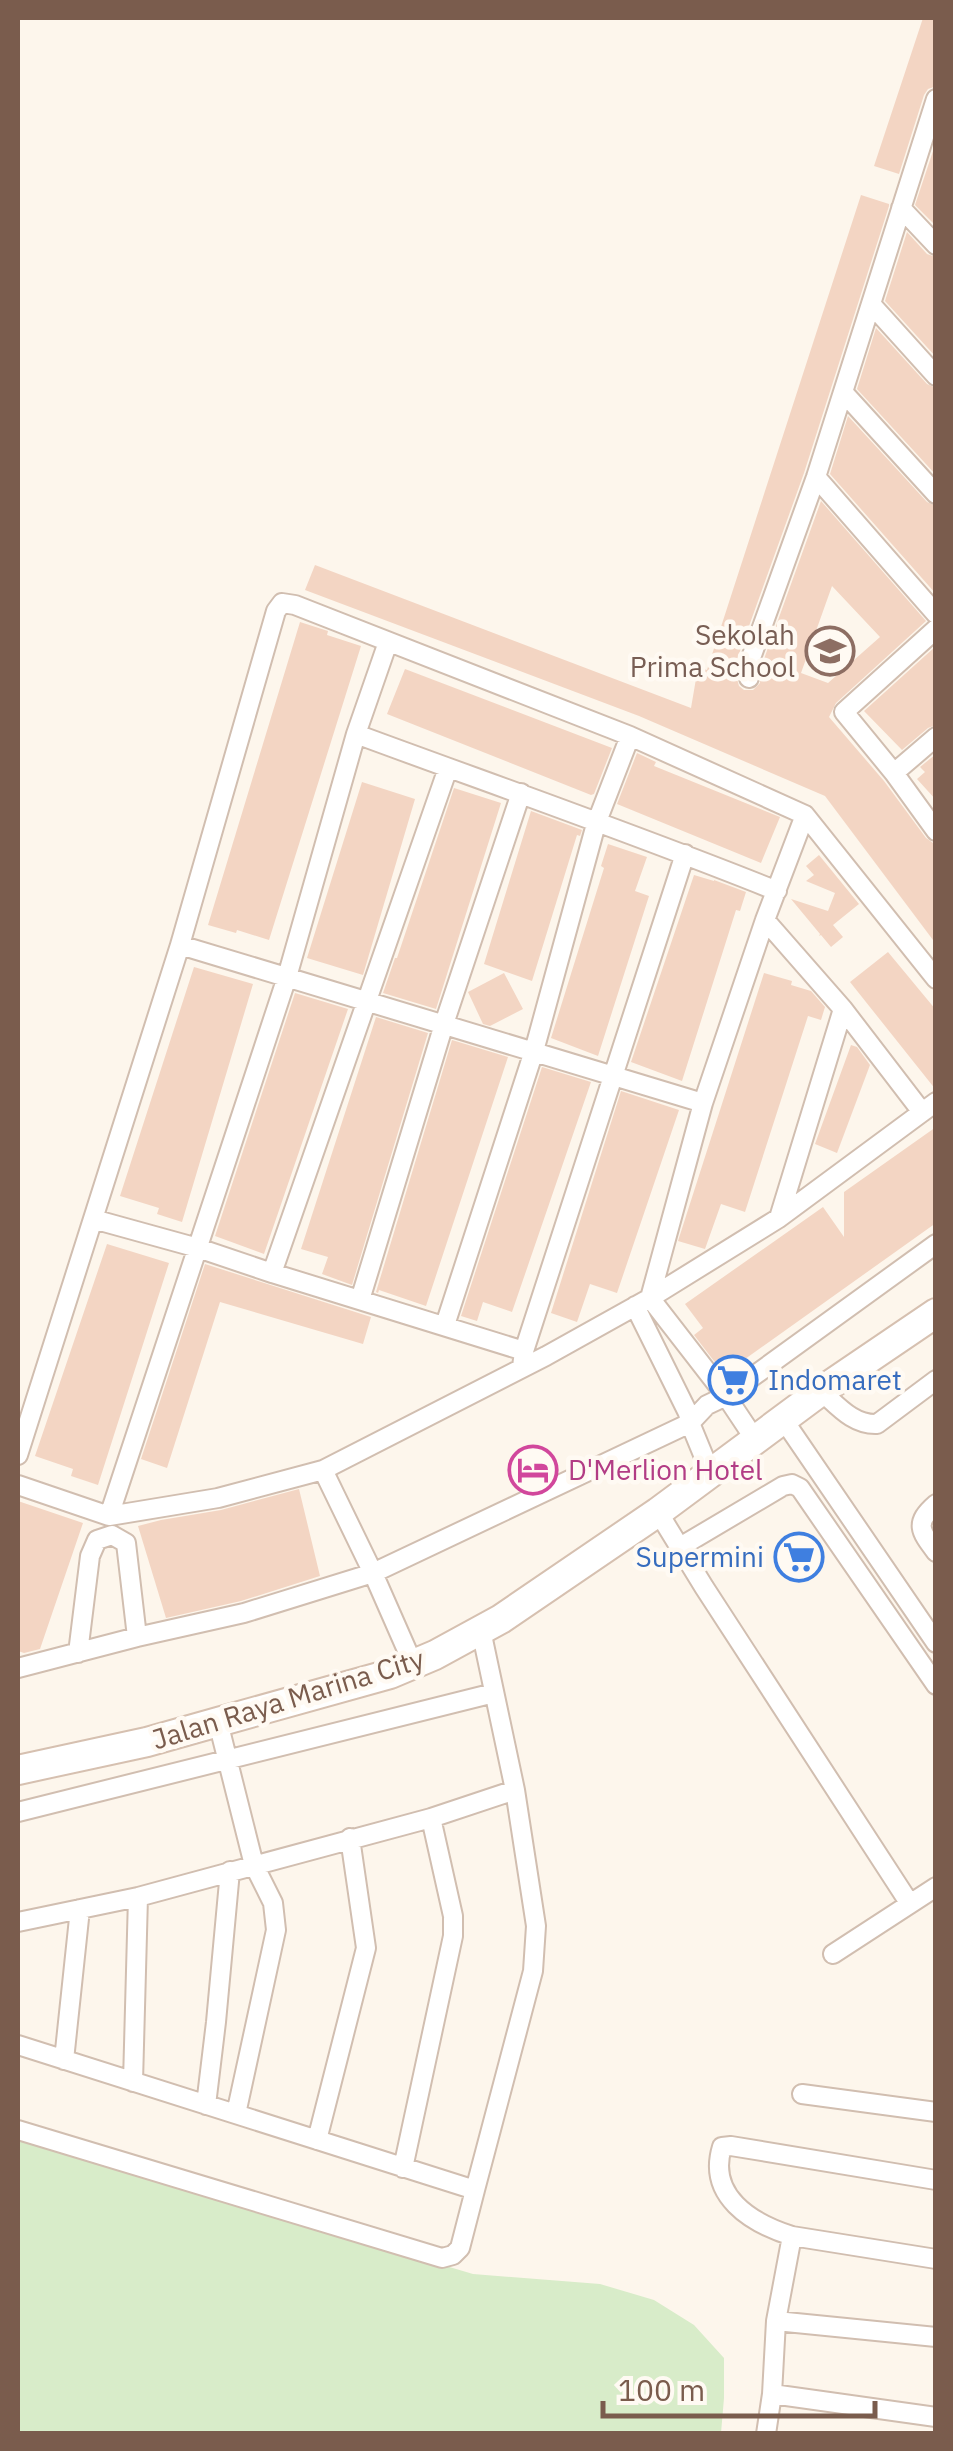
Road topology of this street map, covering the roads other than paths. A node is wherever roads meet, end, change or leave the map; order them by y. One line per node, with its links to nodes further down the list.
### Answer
1 (934, 110): 2 (street)
2 (901, 208): 3 (street); 4 (street)
3 (936, 245)
4 (871, 304): 5 (street); 6 (street)
5 (936, 376)
6 (842, 392): 7 (street); 8 (street)
7 (816, 477): 9 (street); 12 (street)
8 (936, 494)
9 (936, 614)
10 (936, 629): 17 (street)
11 (388, 642): 13 (street); 14 (street); 25 (street)
12 (749, 678)
13 (356, 734): 16 (street); 26 (street)
14 (630, 736): 19 (street); 20 (street)
15 (936, 737): 17 (street)
16 (448, 768): 18 (street); 28 (street)
17 (894, 773): 21 (street)
18 (520, 793): 20 (street); 30 (street)
19 (797, 812): 23 (street); 27 (street)
20 (596, 824): 22 (street); 31 (street)
21 (936, 832)
22 (685, 854): 23 (street); 32 (street)
23 (777, 891): 24 (street)
24 (765, 920): 29 (street); 33 (street)
25 (180, 944): 26 (street); 36 (street)
26 (287, 977): 28 (street); 38 (street)
27 (936, 978)
28 (368, 1001): 30 (street); 39 (street)
29 (843, 1009): 34 (street); 35 (street)
30 (444, 1024): 31 (street); 40 (street)
31 (534, 1051): 32 (street); 43 (street)
32 (613, 1075): 33 (street); 44 (street)
33 (703, 1103): 41 (street)
34 (929, 1107): 35 (street)
35 (779, 1218): 41 (street)
36 (92, 1219): 38 (street); 51 (street)
37 (936, 1244): 47 (street)
38 (198, 1248): 39 (street); 57 (street)
39 (272, 1274): 40 (street)
40 (360, 1300): 43 (street)
41 (642, 1302): 44 (street); 47 (street); 49 (street)
42 (936, 1314): 46 (main road, Jalan Raya Marina City)
43 (444, 1325): 44 (street)
44 (523, 1359): 52 (street)
45 (936, 1380): 46 (street)
46 (821, 1391): 48 (main road, Jalan Raya Marina City)
47 (726, 1396): 49 (street); 50 (street)
48 (783, 1419): 50 (main road, Jalan Raya Marina City); 63 (street)
49 (690, 1423): 53 (street); 60 (street)
50 (756, 1441): 53 (main road, Jalan Raya Marina City)
51 (18, 1455)
52 (323, 1470): 57 (street); 60 (street)
53 (711, 1474): 56 (main road, Jalan Raya Marina City)
54 (18, 1485): 57 (street)
55 (936, 1504): 59 (street)
56 (658, 1512): 58 (street); 61 (main road, Jalan Raya Marina City)
57 (109, 1516)
58 (680, 1547): 67 (street); 80 (street)
59 (936, 1552)
60 (373, 1573): 62 (street); 65 (street)
61 (481, 1630): 65 (main road, Jalan Raya Marina City); 68 (street)
62 (137, 1637): 64 (street); 64 (street)
63 (936, 1643)
64 (78, 1653): 66 (street)
65 (413, 1664): 69 (main road, Jalan Raya Marina City)
66 (18, 1668)
67 (936, 1684)
68 (494, 1693): 70 (street); 72 (street)
69 (218, 1722): 70 (street); 71 (main road, Jalan Raya Marina City)
70 (228, 1761): 73 (street); 76 (street)
71 (18, 1770)
72 (515, 1790): 74 (street); 95 (street)
73 (18, 1812)
74 (430, 1818): 75 (street); 93 (street)
75 (350, 1838): 76 (street); 92 (street)
76 (254, 1864): 77 (street); 90 (street)
77 (230, 1871): 79 (street); 88 (street)
78 (936, 1887): 80 (street)
79 (138, 1897): 81 (street); 86 (street)
80 (910, 1904): 83 (street)
81 (80, 1909): 82 (street); 85 (street)
82 (18, 1922)
83 (833, 1954)
84 (18, 2045): 85 (street)
85 (64, 2060): 86 (street)
86 (133, 2082): 88 (street)
87 (802, 2094): 89 (street)
88 (206, 2104): 90 (street)
89 (936, 2112)
90 (236, 2114): 92 (street)
91 (18, 2130): 95 (street)
92 (317, 2140): 93 (street)
93 (404, 2168): 95 (street)
94 (936, 2180): 96 (street)
95 (475, 2190)
96 (792, 2236): 97 (street); 98 (street)
97 (936, 2260)
98 (776, 2320): 99 (street); 100 (street)
99 (936, 2337)
100 (772, 2394): 101 (street); 102 (street)
101 (936, 2417)
102 (766, 2434)

